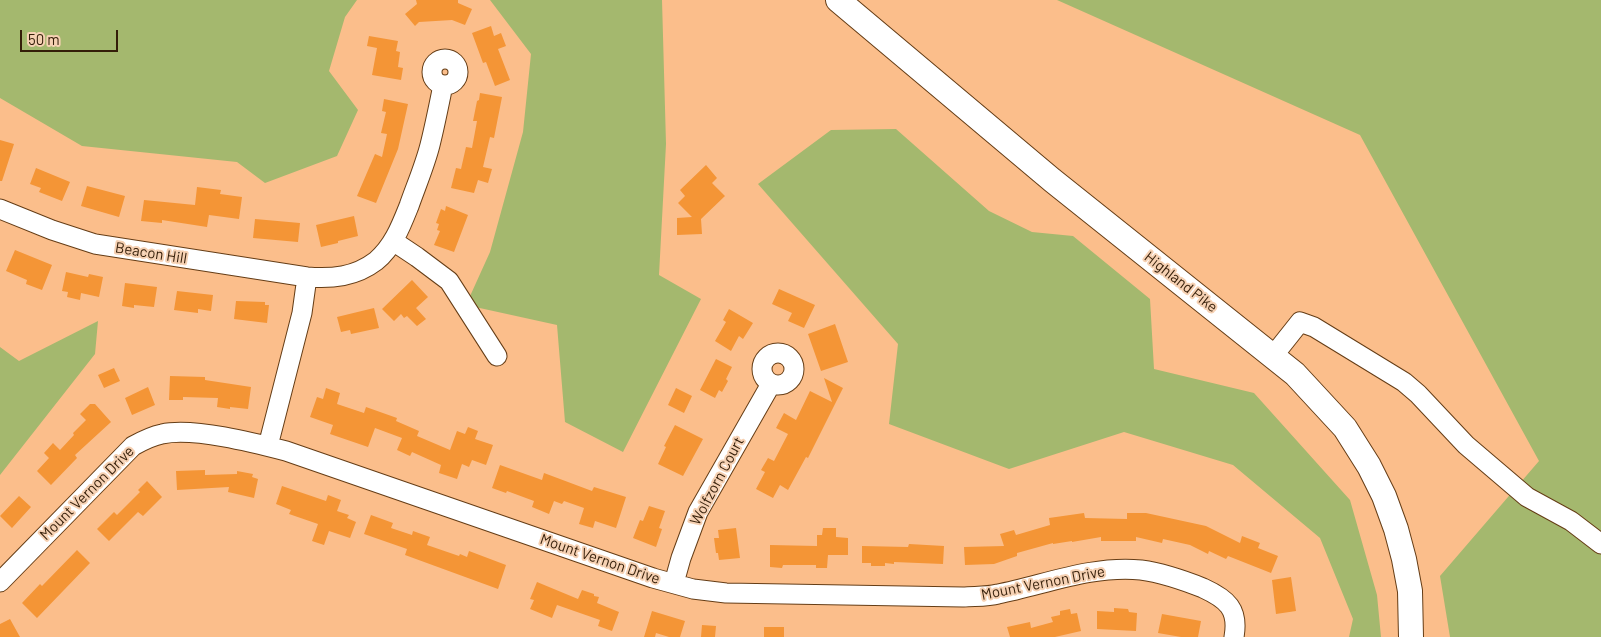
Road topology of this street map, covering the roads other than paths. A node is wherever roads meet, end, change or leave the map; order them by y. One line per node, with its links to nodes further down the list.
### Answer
1 (838, 0): 7 (main road, Highland Pike)
2 (443, 85): 4 (street, Beacon Hill)
3 (0, 209): 5 (street, Beacon Hill)
4 (393, 241): 5 (street, Beacon Hill); 6 (street)
5 (307, 277): 9 (street)
6 (497, 356)
7 (1273, 356): 10 (street); 14 (main road, Highland Pike)
8 (771, 384): 12 (street, Wolfzorn Court)
9 (268, 446): 11 (street, Mount Vernon Drive); 12 (street, Mount Vernon Drive)
10 (1601, 544)
11 (0, 582)
12 (674, 583): 13 (street, Mount Vernon Drive)
13 (1234, 637)
14 (1411, 637)

